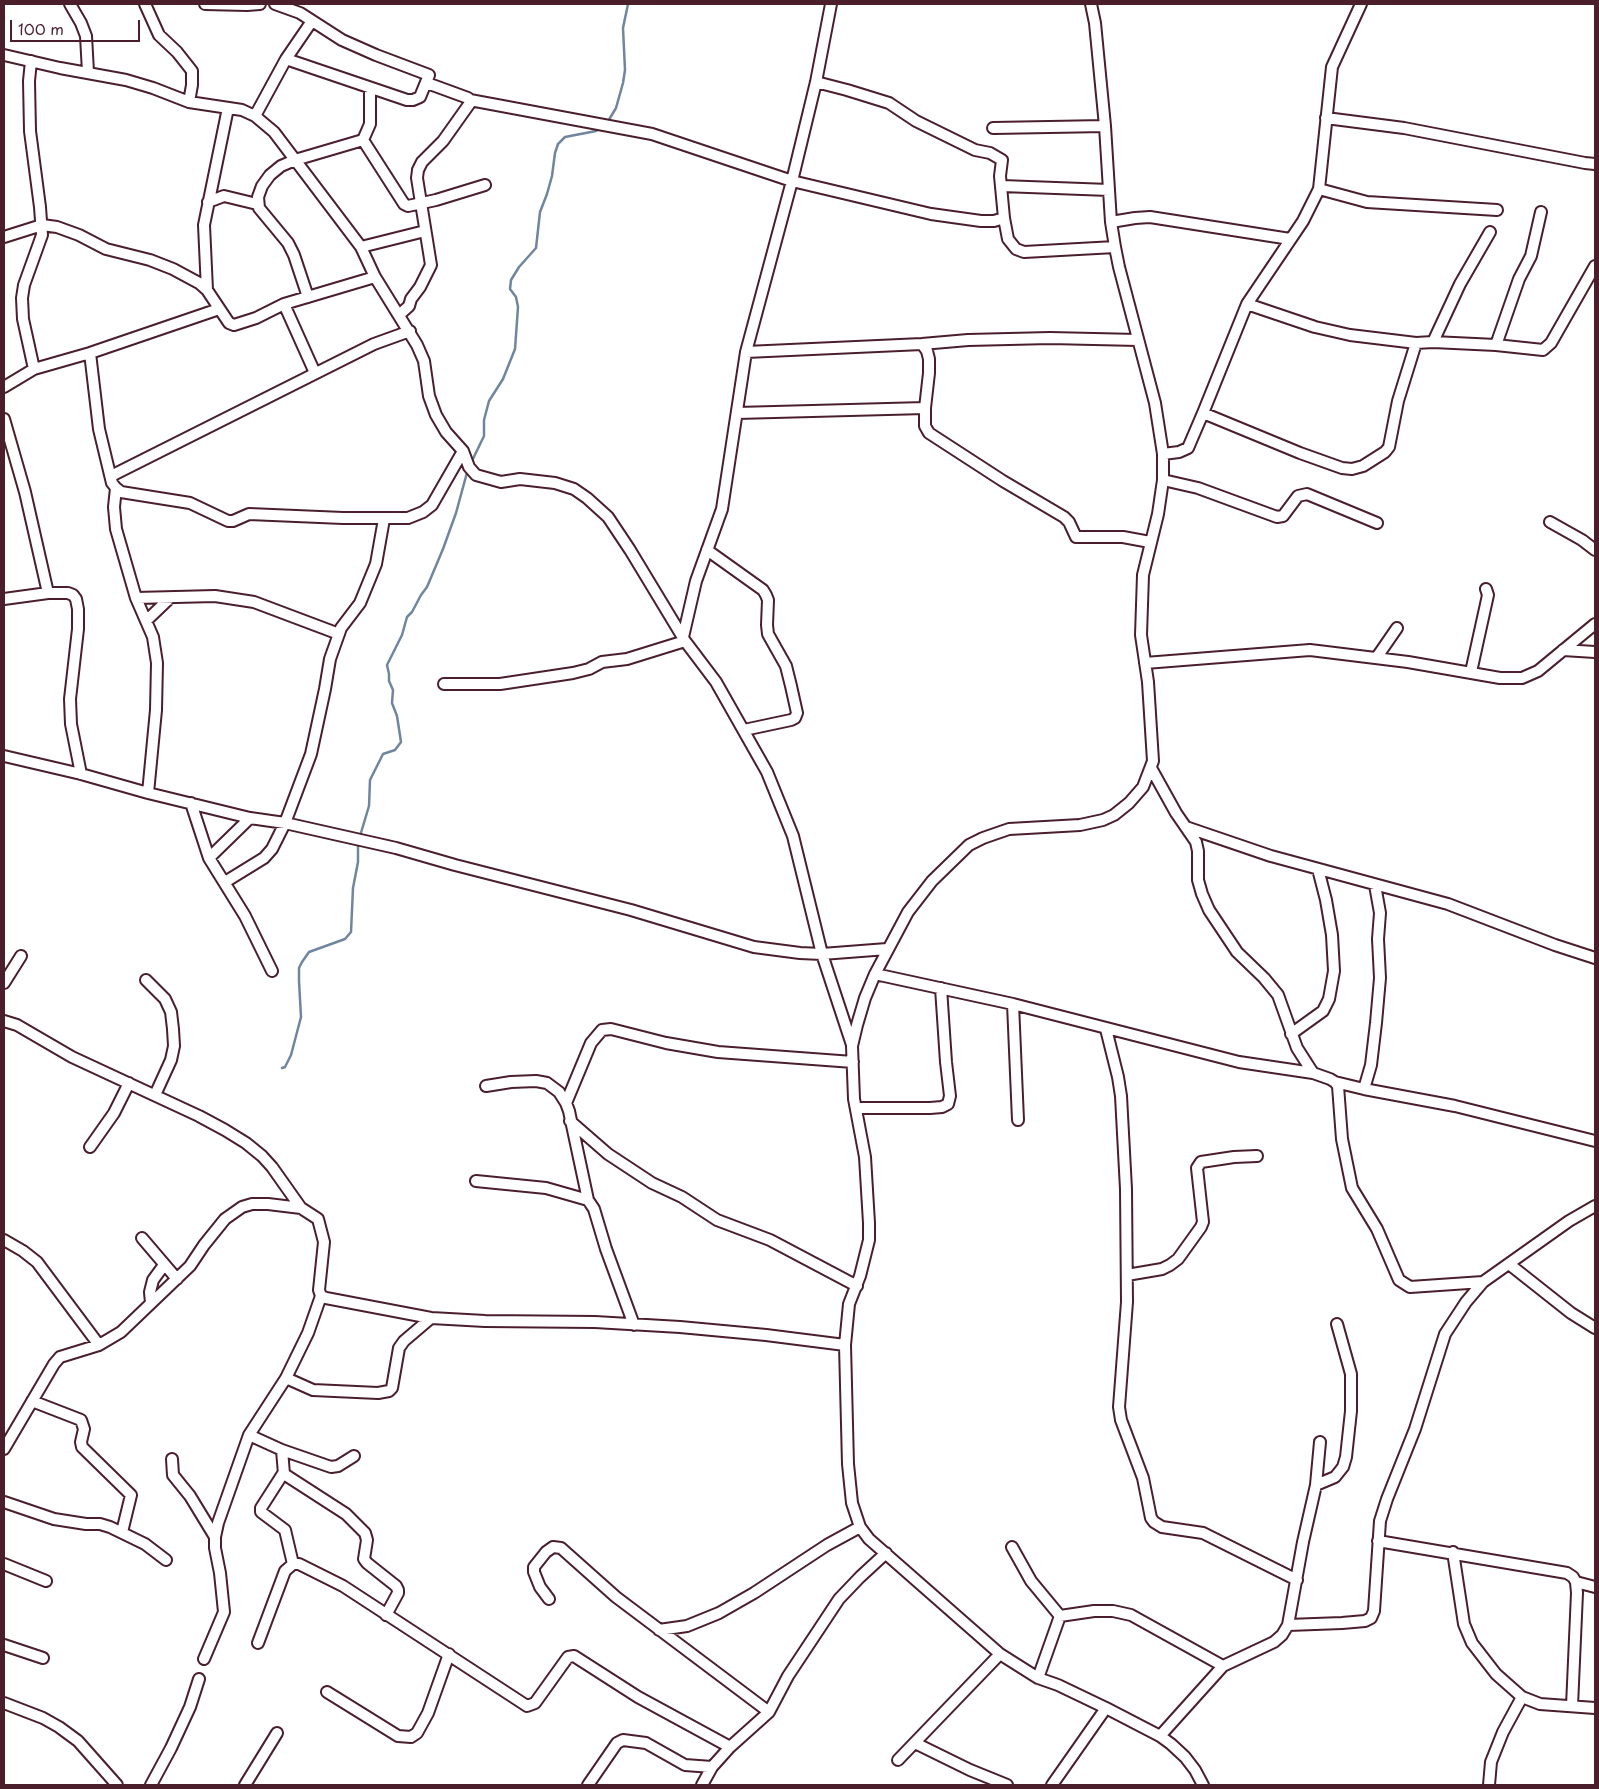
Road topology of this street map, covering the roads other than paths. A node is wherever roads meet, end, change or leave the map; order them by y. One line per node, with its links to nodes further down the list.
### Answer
1 (74, 4): 13 (street)
2 (145, 4): 18 (street)
3 (205, 4): 4 (street)
4 (260, 4)
5 (274, 4): 9 (street)
6 (831, 4): 15 (street)
7 (1091, 4): 22 (street)
8 (1361, 4): 21 (street)
9 (312, 21): 11 (street); 14 (street)
10 (4, 55): 12 (street)
11 (286, 59): 16 (street); 20 (street)
12 (31, 61): 13 (street); 39 (street)
13 (88, 72): 18 (street)
14 (427, 82): 16 (street); 17 (street)
15 (816, 82): 27 (street); 29 (street)
16 (370, 88): 24 (street)
17 (470, 100): 27 (street); 34 (street)
18 (189, 102): 19 (street)
19 (228, 108): 20 (street); 32 (street)
20 (255, 116): 25 (street)
21 (1326, 118): 26 (street); 30 (street)
22 (1105, 126): 23 (street); 31 (street)
23 (993, 128)
24 (363, 140): 25 (street); 34 (street)
25 (295, 160): 33 (street); 44 (street)
26 (1595, 164)
27 (792, 181): 37 (street); 60 (street)
28 (485, 185): 34 (street)
29 (1002, 186): 31 (street); 37 (street)
30 (1319, 189): 35 (street); 43 (street)
31 (1109, 190): 38 (street)
32 (208, 202): 33 (street); 48 (street)
33 (257, 204): 49 (street)
34 (421, 204): 40 (street)
35 (1497, 210)
36 (1541, 212): 59 (street)
37 (1004, 218): 45 (street)
38 (1111, 222): 43 (street); 45 (street)
39 (42, 225): 42 (street); 48 (street); 62 (street)
40 (425, 231): 44 (street); 53 (street)
41 (1490, 232): 56 (street)
42 (4, 237)
43 (1290, 239): 51 (street)
44 (361, 247): 47 (street)
45 (1115, 247): 55 (street)
46 (1595, 266): 59 (street)
47 (375, 277): 49 (street); 53 (street)
48 (207, 290): 52 (street)
49 (308, 297): 50 (street)
50 (284, 304): 52 (street); 63 (street)
51 (1247, 304): 57 (street); 67 (street)
52 (219, 309): 61 (street)
53 (400, 315): 54 (street)
54 (410, 332): 63 (street); 69 (street)
55 (1138, 340): 58 (street); 70 (street)
56 (1433, 342): 57 (street); 59 (street)
57 (1416, 343): 67 (street)
58 (922, 344): 60 (street); 65 (street)
59 (1496, 346)
60 (746, 352): 66 (street)
61 (90, 353): 62 (street); 71 (street)
62 (34, 369): 64 (street)
63 (315, 373): 71 (street)
64 (4, 387)
65 (925, 408): 66 (street); 77 (street)
66 (737, 413): 78 (street)
67 (1203, 413): 70 (street)
68 (4, 419): 81 (street)
69 (463, 451): 74 (street); 89 (street)
70 (1163, 454): 72 (street)
71 (111, 476): 73 (street)
72 (1163, 480): 76 (street); 77 (street)
73 (116, 488): 74 (street); 82 (street)
74 (384, 519): 88 (street)
75 (1550, 522): 79 (street)
76 (1377, 524)
77 (1150, 542): 93 (street)
78 (707, 550): 89 (street); 96 (street)
79 (1595, 550)
80 (1486, 589): 94 (street)
81 (48, 593): 84 (street); 99 (street)
82 (136, 598): 83 (street); 85 (street)
83 (170, 598): 85 (street); 88 (street)
84 (4, 599)
85 (146, 620): 100 (street)
86 (1595, 624): 90 (street)
87 (1397, 628): 92 (street)
88 (339, 634): 103 (street)
89 (684, 639): 95 (street); 96 (street)
90 (1563, 650): 91 (street); 94 (street)
91 (1595, 652)
92 (1377, 657): 93 (street); 94 (street)
93 (1145, 662): 98 (street)
94 (1471, 672)
95 (444, 684)
96 (744, 730): 111 (street)
97 (4, 756): 99 (street)
98 (1151, 768): 104 (street); 109 (street)
99 (80, 774): 100 (street)
100 (148, 793): 101 (street)
101 (191, 803): 102 (street); 105 (street)
102 (250, 818): 103 (street); 105 (street)
103 (285, 823): 107 (street); 111 (street)
104 (1186, 828): 106 (street); 123 (street)
105 (209, 858): 107 (street)
106 (1318, 869): 108 (street); 123 (street)
107 (225, 882): 115 (street)
108 (1375, 885): 112 (street); 130 (street)
109 (887, 949): 111 (street); 116 (street)
110 (1595, 953): 112 (street)
111 (822, 954): 124 (street)
112 (1582, 955): 114 (street)
113 (21, 956): 118 (street)
114 (1595, 958)
115 (272, 971)
116 (875, 974): 119 (street); 124 (street)
117 (146, 980): 131 (street)
118 (4, 983)
119 (941, 988): 120 (street); 133 (street)
120 (1013, 1004): 122 (street); 134 (street)
121 (4, 1021): 128 (street)
122 (1106, 1029): 126 (street); 147 (street)
123 (1291, 1034): 126 (street)
124 (852, 1046): 125 (street)
125 (853, 1062): 132 (street); 133 (street)
126 (1313, 1073): 127 (street)
127 (1335, 1082): 130 (street); 149 (street)
128 (129, 1083): 131 (street); 137 (street)
129 (486, 1086): 132 (street)
130 (1364, 1089): 136 (street)
131 (155, 1095): 142 (street)
132 (566, 1103): 135 (street)
133 (856, 1108): 150 (street)
134 (1018, 1120)
135 (570, 1121): 140 (street); 150 (street)
136 (1595, 1141)
137 (90, 1147)
138 (1257, 1156): 147 (street)
139 (476, 1181): 140 (street)
140 (588, 1200): 155 (street)
141 (1595, 1206): 145 (street)
142 (301, 1208): 148 (street); 151 (street)
143 (142, 1238): 146 (street)
144 (4, 1240): 157 (street)
145 (1509, 1264): 149 (street); 156 (street)
146 (164, 1265): 148 (street); 152 (street)
147 (1127, 1274): 181 (street)
148 (177, 1280): 152 (street)
149 (1483, 1282): 174 (street)
150 (857, 1286): 158 (street)
151 (321, 1296): 153 (street); 159 (street)
152 (151, 1303): 157 (street)
153 (431, 1318): 155 (street); 159 (street)
154 (1337, 1324): 169 (street)
155 (634, 1325): 158 (street)
156 (1595, 1328)
157 (99, 1344): 160 (street)
158 (845, 1345): 171 (street)
159 (286, 1378): 162 (street)
160 (32, 1401): 161 (street); 172 (street)
161 (8, 1433): 164 (street)
162 (249, 1435): 165 (street); 173 (street)
163 (1320, 1442): 169 (street)
164 (4, 1449)
165 (282, 1450): 166 (street); 168 (street)
166 (354, 1456)
167 (172, 1459): 173 (street)
168 (284, 1472): 180 (street); 186 (street)
169 (1316, 1485): 181 (street)
170 (4, 1502): 172 (street)
171 (860, 1527): 177 (street); 189 (street)
172 (122, 1532): 178 (street)
173 (215, 1537): 195 (street)
174 (1378, 1541): 176 (street); 188 (street)
175 (1012, 1547): 187 (street)
176 (1453, 1552): 183 (street); 200 (street)
177 (886, 1553): 193 (street); 205 (street)
178 (166, 1560)
179 (4, 1564): 182 (street)
180 (293, 1564): 186 (street); 190 (street)
181 (1297, 1580): 188 (street)
182 (46, 1581)
183 (1576, 1582): 184 (street); 202 (street)
184 (1595, 1587)
185 (549, 1599): 189 (street)
186 (386, 1614): 192 (street)
187 (1060, 1616): 196 (street); 197 (street)
188 (1288, 1625): 196 (street)
189 (659, 1630): 205 (street)
190 (258, 1643)
191 (4, 1645): 194 (street)
192 (449, 1654): 199 (street); 209 (street)
193 (1000, 1654): 197 (street); 208 (street)
194 (43, 1658)
195 (204, 1659)
196 (1223, 1666): 207 (street)
197 (1038, 1678): 203 (street)
198 (199, 1679): 213 (street)
199 (327, 1692)
200 (1522, 1697): 202 (street); 220 (street)
201 (4, 1703): 212 (street)
202 (1572, 1706): 204 (street)
203 (1106, 1708): 207 (street); 218 (street)
204 (1595, 1708)
205 (769, 1712): 209 (street)
206 (277, 1733): 214 (street)
207 (1160, 1736): 219 (street)
208 (915, 1743): 210 (street); 217 (street)
209 (730, 1747): 211 (street)
210 (898, 1760)
211 (712, 1767): 215 (street); 216 (street)
212 (117, 1785)
213 (151, 1785)
214 (245, 1785)
215 (588, 1785)
216 (702, 1785)
217 (1007, 1785)
218 (1052, 1785)
219 (1202, 1785)
220 (1488, 1785)

